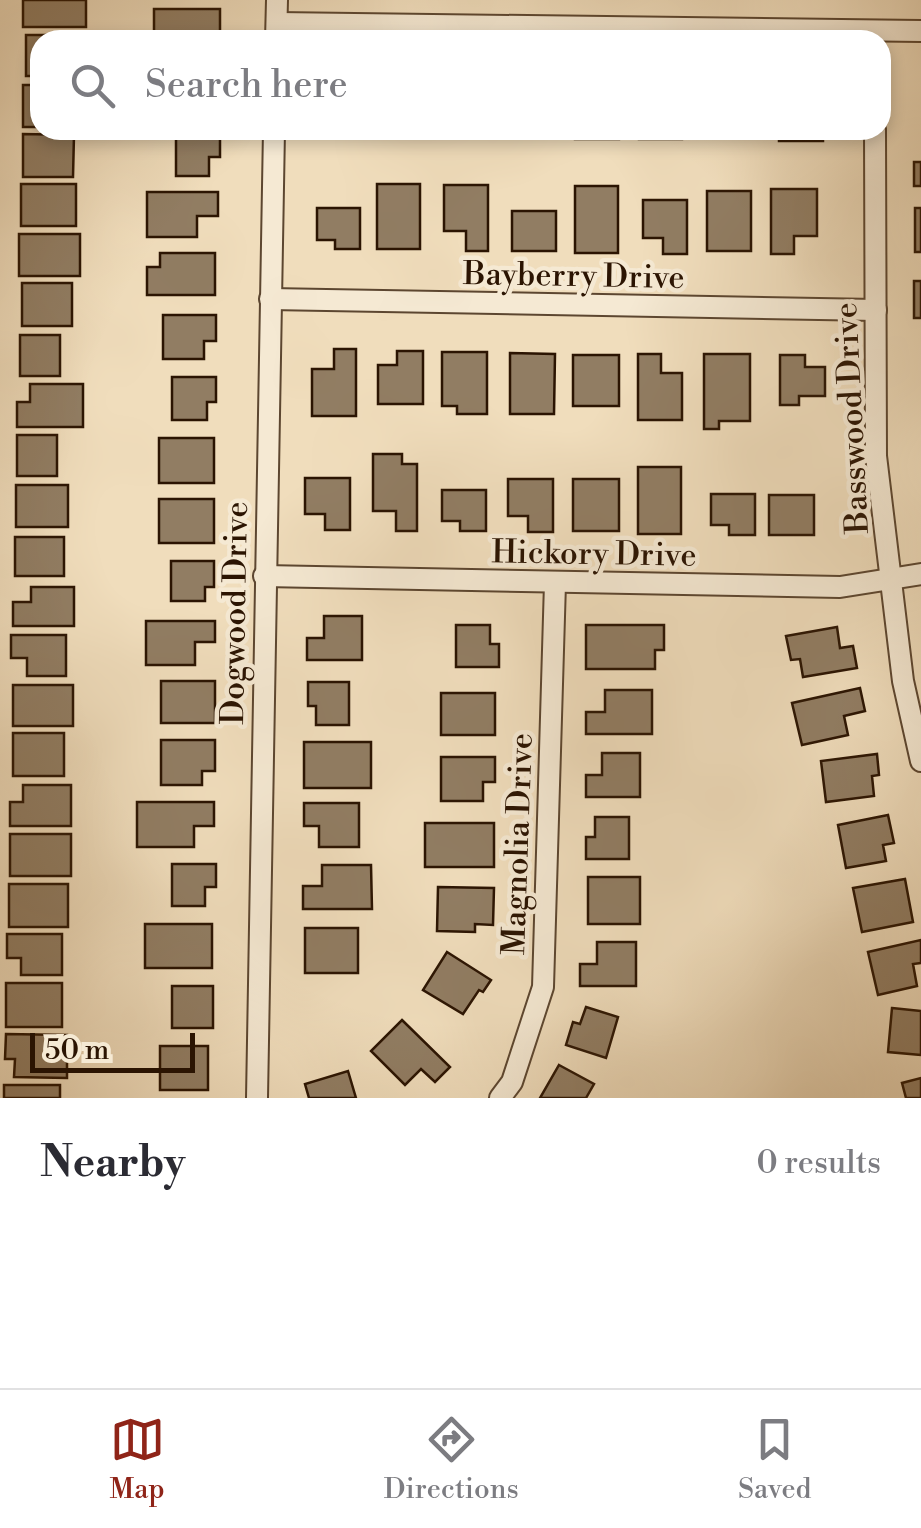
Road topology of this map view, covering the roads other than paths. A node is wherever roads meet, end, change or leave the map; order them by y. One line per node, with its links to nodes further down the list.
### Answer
1 (277, 0): 2 (street)
2 (276, 30)
3 (921, 30): 4 (street)
4 (891, 33)
5 (274, 140): 7 (street, Dogwood Drive)
6 (875, 140): 8 (street, Basswood Drive)
7 (270, 299): 8 (street, Bayberry Drive); 10 (street, Dogwood Drive)
8 (876, 310): 11 (street, Basswood Drive)
9 (921, 574): 11 (street, Hickory Drive)
10 (264, 576): 12 (street, Hickory Drive); 14 (street, Dogwood Drive)
11 (890, 581): 12 (street, Hickory Drive); 13 (street, Basswood Drive)
12 (555, 584): 15 (street, Magnolia Drive)
13 (921, 761)
14 (257, 1098)
15 (500, 1098)

